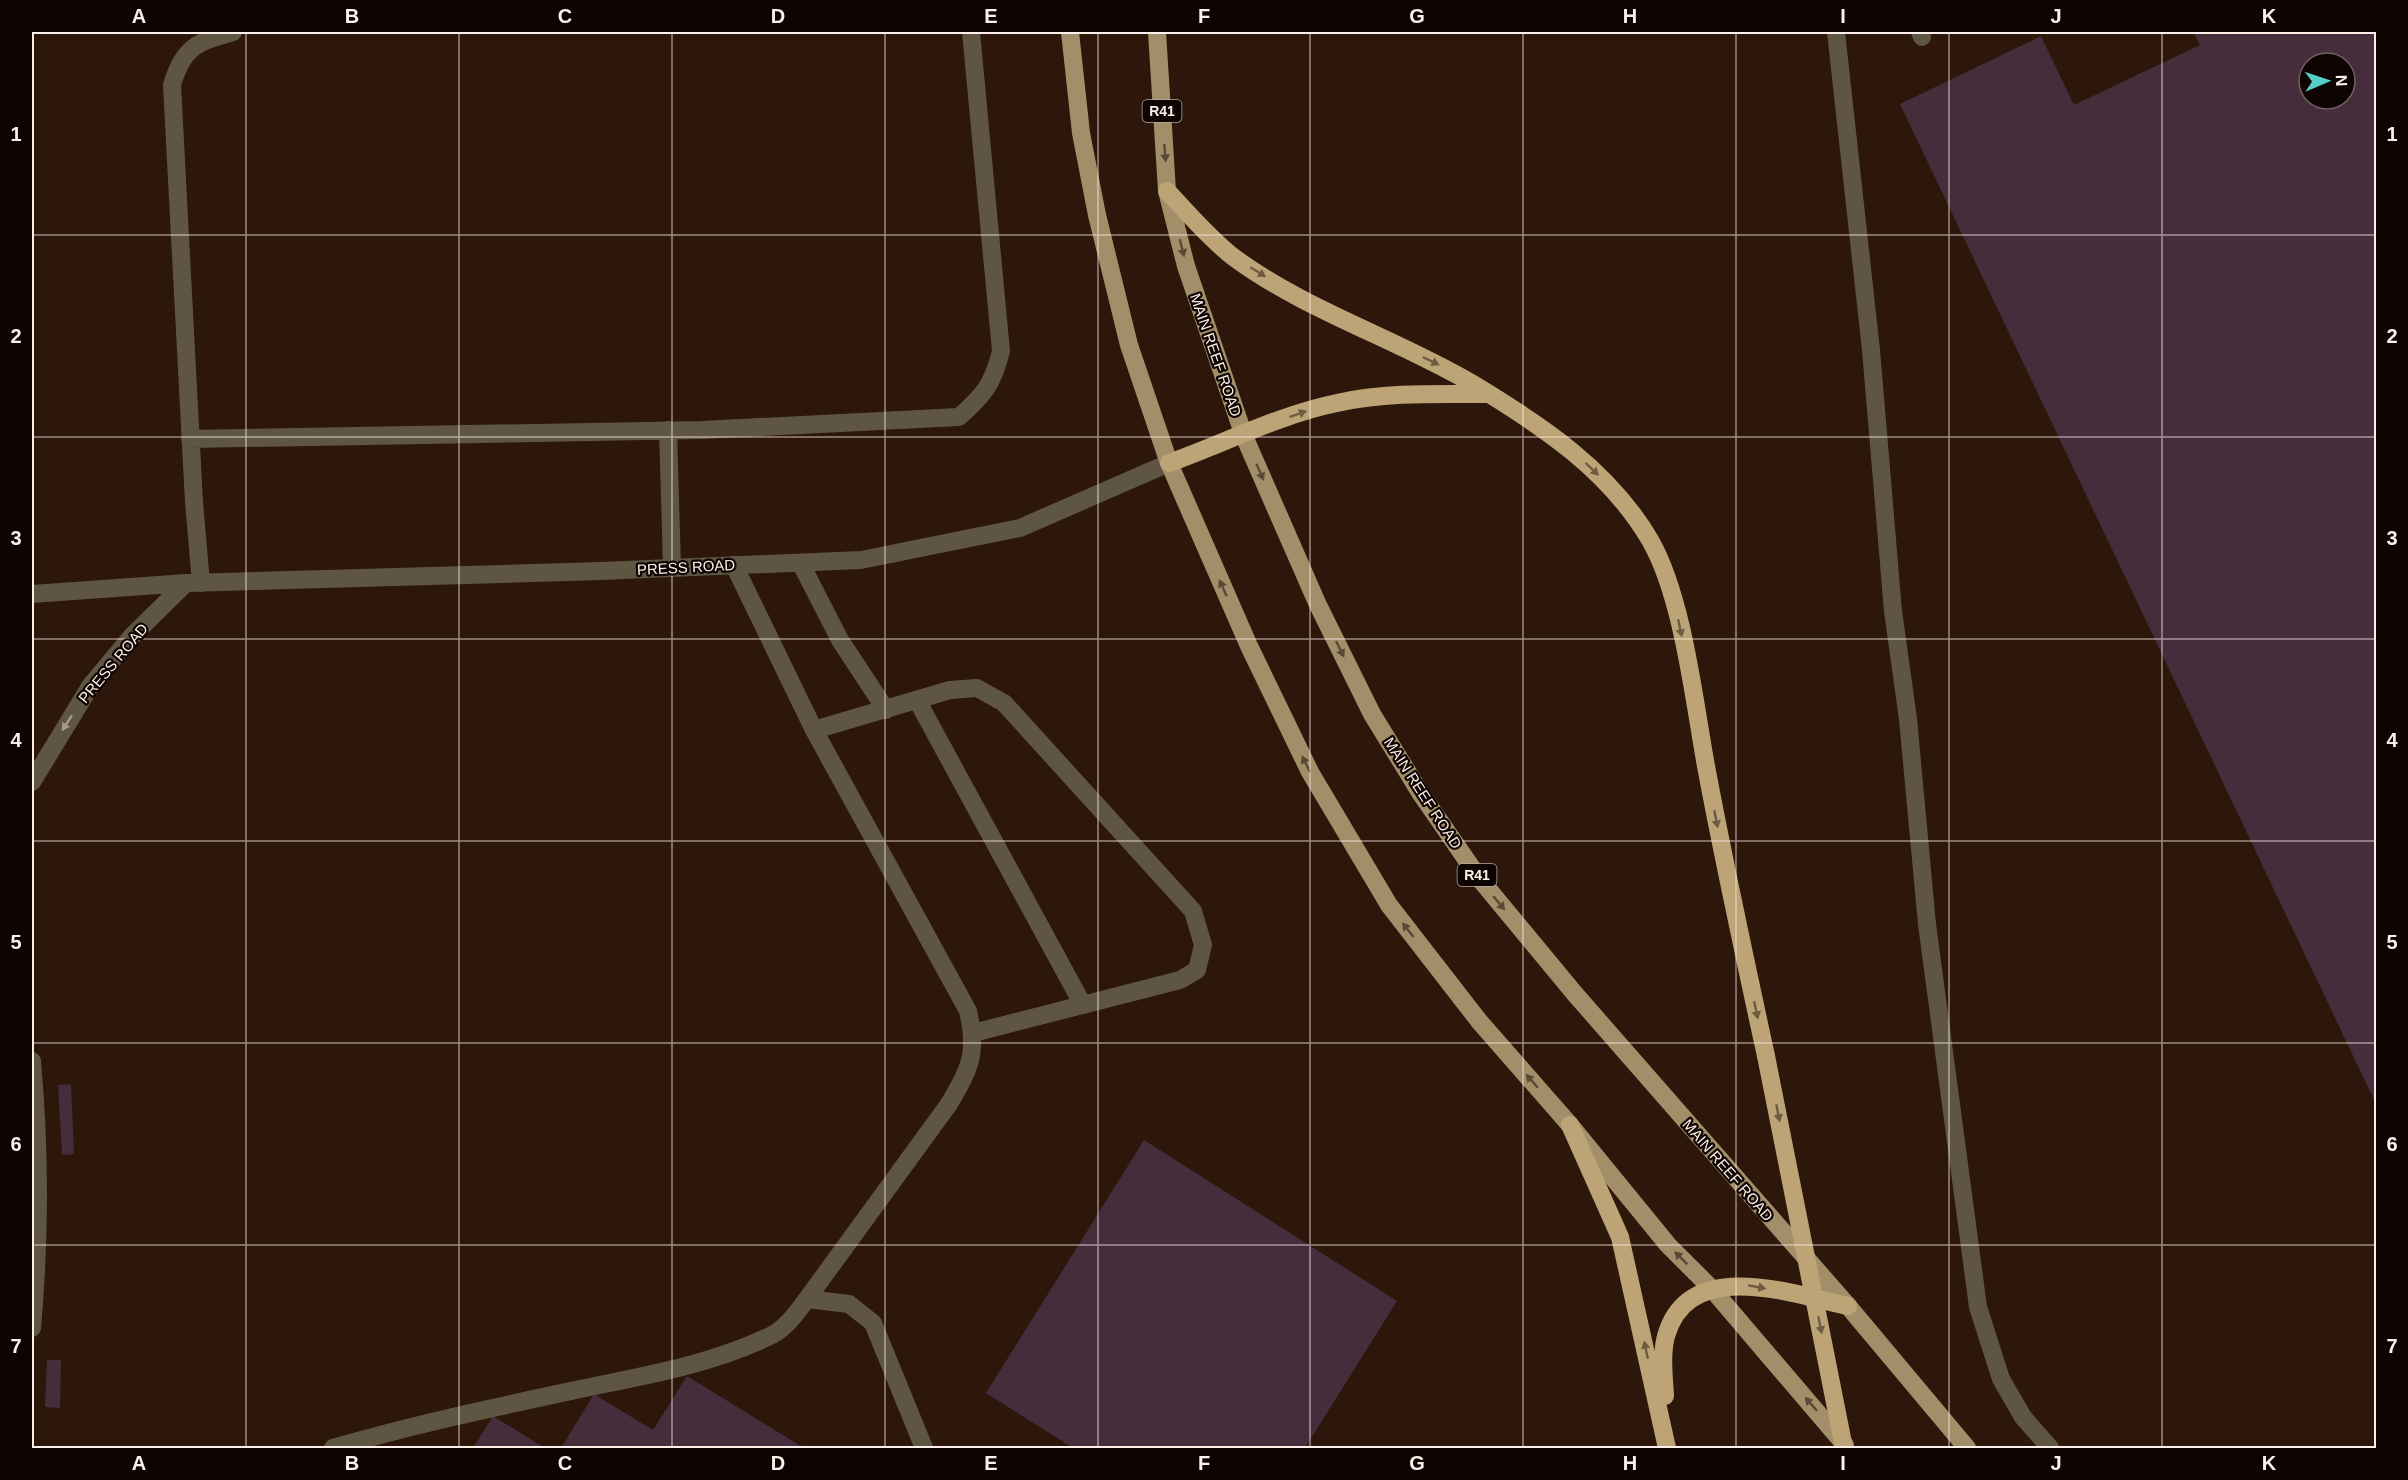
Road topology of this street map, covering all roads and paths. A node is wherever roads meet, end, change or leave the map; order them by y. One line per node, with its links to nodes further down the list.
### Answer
1 (233, 32): 10 (street)
2 (971, 32): 8 (street)
3 (1070, 32): 11 (main road)
4 (1157, 32): 6 (main road, MAIN REEF ROAD / R41, one-way to 6)
5 (1836, 32): 35 (street)
6 (1167, 191): 7 (highway, one-way to 7); 9 (main road, MAIN REEF ROAD / R41, one-way to 9)
7 (1489, 394): 9 (highway, one-way to 7); 33 (highway, one-way to 33, bridge)
8 (668, 430): 10 (street); 14 (street)
9 (1244, 436): 11 (highway); 28 (main road, MAIN REEF ROAD / R41, one-way to 28)
10 (190, 439): 15 (street)
11 (1169, 463): 12 (street, PRESS ROAD); 24 (main road, one-way to 11)
12 (801, 564): 13 (street, PRESS ROAD); 18 (street)
13 (734, 565): 14 (street, PRESS ROAD); 19 (street)
14 (672, 567): 15 (street, PRESS ROAD)
15 (194, 583): 16 (street, PRESS ROAD); 20 (street, PRESS ROAD, one-way to 20)
16 (32, 594)
17 (917, 700): 18 (street); 21 (street); 21 (street)
18 (886, 711): 19 (street)
19 (813, 730): 22 (street)
20 (32, 782)
21 (1083, 1005): 22 (street)
22 (973, 1033): 27 (street)
23 (32, 1061): 25 (street)
24 (1570, 1125): 26 (main road, one-way to 24); 32 (highway, one-way to 24)
25 (35, 1260): 29 (street)
26 (1712, 1289): 28 (highway, one-way to 28); 32 (highway); 33 (main road, one-way to 26)
27 (807, 1299): 30 (street); 31 (street)
28 (1848, 1306): 34 (main road, MAIN REEF ROAD / R41)
29 (32, 1328)
30 (333, 1449)
31 (924, 1449)
32 (1668, 1449)
33 (1846, 1449)
34 (1966, 1449)
35 (2050, 1449)

